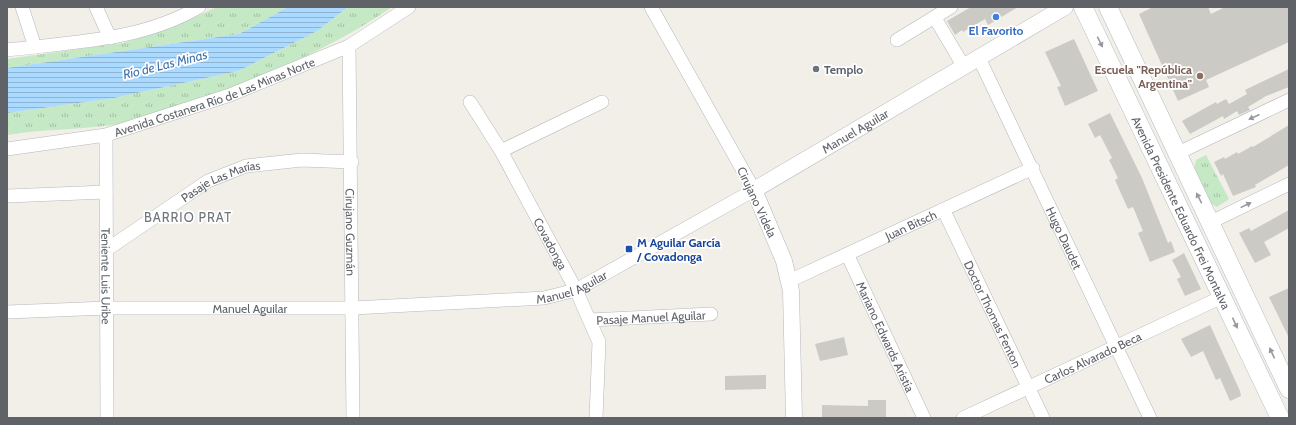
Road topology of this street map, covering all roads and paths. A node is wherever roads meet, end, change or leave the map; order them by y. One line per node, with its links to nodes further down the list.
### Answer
1 (22, 7): 15 (street)
2 (96, 7): 12 (street)
3 (199, 7): 10 (street)
4 (409, 7): 14 (street, Avenida Costanera Río de Las Minas Norte)
5 (651, 7): 29 (street, Cirujano Videla)
6 (952, 7): 11 (street)
7 (1064, 7): 17 (street, Manuel Aguilar)
8 (1083, 7): 38 (main road, Avenida Presidente Eduardo Frei Montalva, one-way to 38)
9 (1108, 7): 25 (main road, Avenida Presidente Eduardo Frei Montalva)
10 (186, 10): 12 (street)
11 (935, 18): 13 (street); 18 (street)
12 (110, 38): 15 (street)
13 (897, 40)
14 (349, 46): 22 (street, Avenida Costanera Río de Las Minas Norte); 26 (street, Cirujano Guzmán)
15 (35, 47): 16 (street)
16 (7, 50)
17 (979, 58): 18 (street, Manuel Aguilar); 27 (street, Hugo Daudet)
18 (964, 66): 29 (street, Manuel Aguilar)
19 (1289, 100): 25 (street, one-way to 25)
20 (470, 102): 24 (street, Covadonga)
21 (602, 102): 24 (street)
22 (106, 135): 23 (street, Avenida Costanera Río de Las Minas Norte); 30 (street, Teniente Luis Uribe)
23 (7, 149)
24 (501, 151): 37 (street, Covadonga)
25 (1176, 154): 33 (main road, Avenida Presidente Eduardo Frei Montalva, one-way to 25)
26 (352, 162): 34 (street, Pasaje Las Marías); 40 (street, Cirujano Guzmán)
27 (1033, 168): 32 (street, Juan Bitsch); 44 (street, Hugo Daudet)
28 (1289, 184): 33 (street, one-way to 28)
29 (754, 190): 36 (street, Cirujano Videla); 37 (street, Manuel Aguilar)
30 (106, 192): 31 (street); 34 (street, Teniente Luis Uribe)
31 (7, 196)
32 (944, 210): 35 (street, Juan Bitsch); 45 (street, Doctor Thomas Fenton)
33 (1211, 222): 46 (main road, Avenida Presidente Eduardo Frei Montalva, one-way to 33)
34 (106, 250): 39 (street, Teniente Luis Uribe)
35 (848, 256): 36 (street, Juan Bitsch); 51 (street, Mariano Edwards Aristía)
36 (789, 281): 50 (street, Cirujano Videla)
37 (576, 290): 40 (street, Manuel Aguilar); 43 (street, Covadonga)
38 (1222, 297): 44 (street, Carlos Alvarado Beca); 55 (main road, Avenida Presidente Eduardo Frei Montalva, one-way to 55)
39 (106, 308): 40 (street, Manuel Aguilar); 41 (street, Manuel Aguilar); 47 (street, Teniente Luis Uribe)
40 (353, 308): 48 (street, Cirujano Guzmán)
41 (7, 312)
42 (711, 314): 43 (street, Pasaje Manuel Aguilar)
43 (590, 320): 49 (street, Covadonga)
44 (1116, 345): 45 (street, Carlos Alvarado Beca); 54 (street, Hugo Daudet)
45 (1028, 387): 52 (street, Carlos Alvarado Beca); 53 (street, Doctor Thomas Fenton)
46 (1289, 389)
47 (107, 418)
48 (353, 418)
49 (596, 418)
50 (794, 418)
51 (924, 418)
52 (963, 418)
53 (1043, 418)
54 (1150, 418)
55 (1280, 418)

